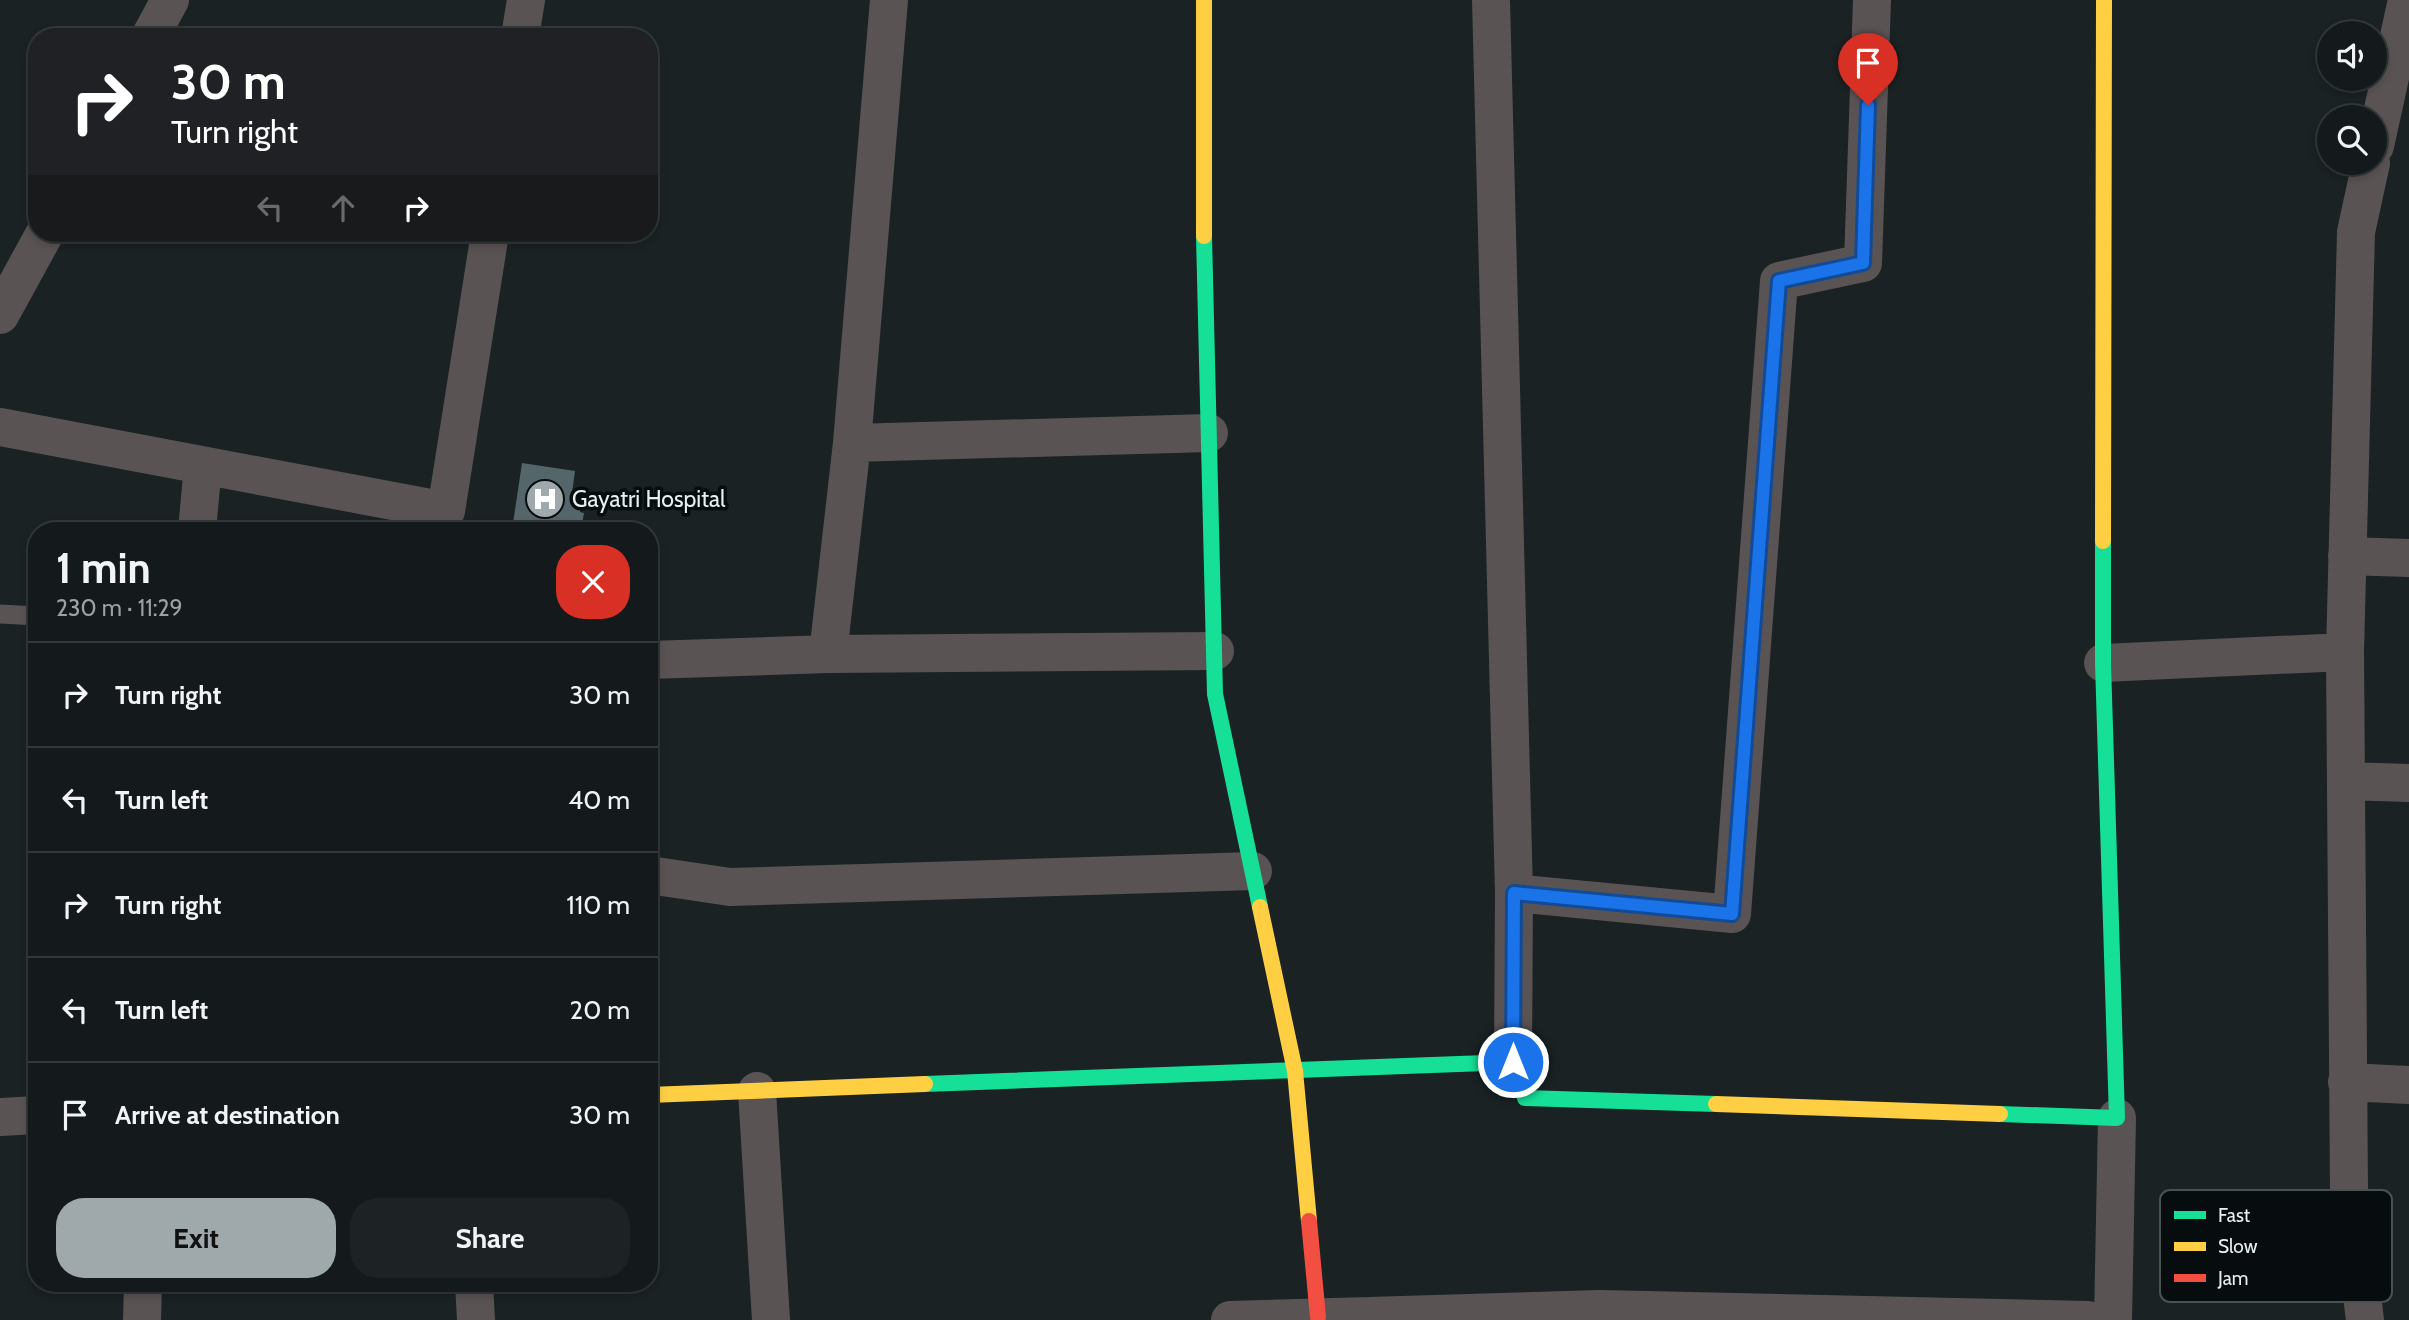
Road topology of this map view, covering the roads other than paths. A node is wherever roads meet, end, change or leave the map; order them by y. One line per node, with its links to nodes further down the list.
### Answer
1 (170, 0): 9 (street)
2 (526, 0): 10 (street)
3 (889, 0): 18 (street)
4 (1204, 0): 17 (street)
5 (1491, 0): 35 (street)
6 (1872, 0): 35 (street)
7 (2104, 0): 30 (street)
8 (2407, 0): 11 (street)
9 (155, 28)
10 (521, 28)
11 (2384, 105)
12 (2368, 175): 22 (street)
13 (39, 242): 15 (street)
14 (489, 242): 20 (street)
15 (0, 315)
16 (0, 427): 19 (street)
17 (1209, 433): 18 (street); 26 (street)
18 (852, 443): 28 (street)
19 (203, 466): 20 (street); 21 (street)
20 (398, 516)
21 (198, 522)
22 (2347, 556): 23 (street); 27 (street)
23 (2409, 558)
24 (0, 614): 25 (lane)
25 (28, 616)
26 (1215, 651): 28 (street); 33 (street)
27 (2345, 652): 30 (street); 31 (street)
28 (828, 654): 29 (street)
29 (658, 660)
30 (2103, 663): 44 (street)
31 (2346, 781): 32 (street); 38 (street)
32 (2409, 783)
33 (1253, 871): 34 (street); 37 (street)
34 (658, 876)
35 (1514, 893): 36 (street)
36 (1513, 1062): 37 (street); 44 (street)
37 (1295, 1072): 40 (street); 49 (street)
38 (2347, 1082): 39 (street); 45 (street)
39 (2409, 1085)
40 (757, 1091): 41 (street); 53 (street)
41 (658, 1095)
42 (28, 1115): 43 (street)
43 (0, 1117)
44 (2117, 1118): 56 (street)
45 (2349, 1190)
46 (143, 1292): 51 (street)
47 (474, 1292): 52 (street)
48 (2363, 1302): 57 (street)
49 (1318, 1317): 50 (street); 54 (street)
50 (1369, 1318): 55 (street)
51 (142, 1320)
52 (476, 1320)
53 (771, 1320)
54 (1230, 1320)
55 (2088, 1320)
56 (2113, 1320)
57 (2365, 1320)

